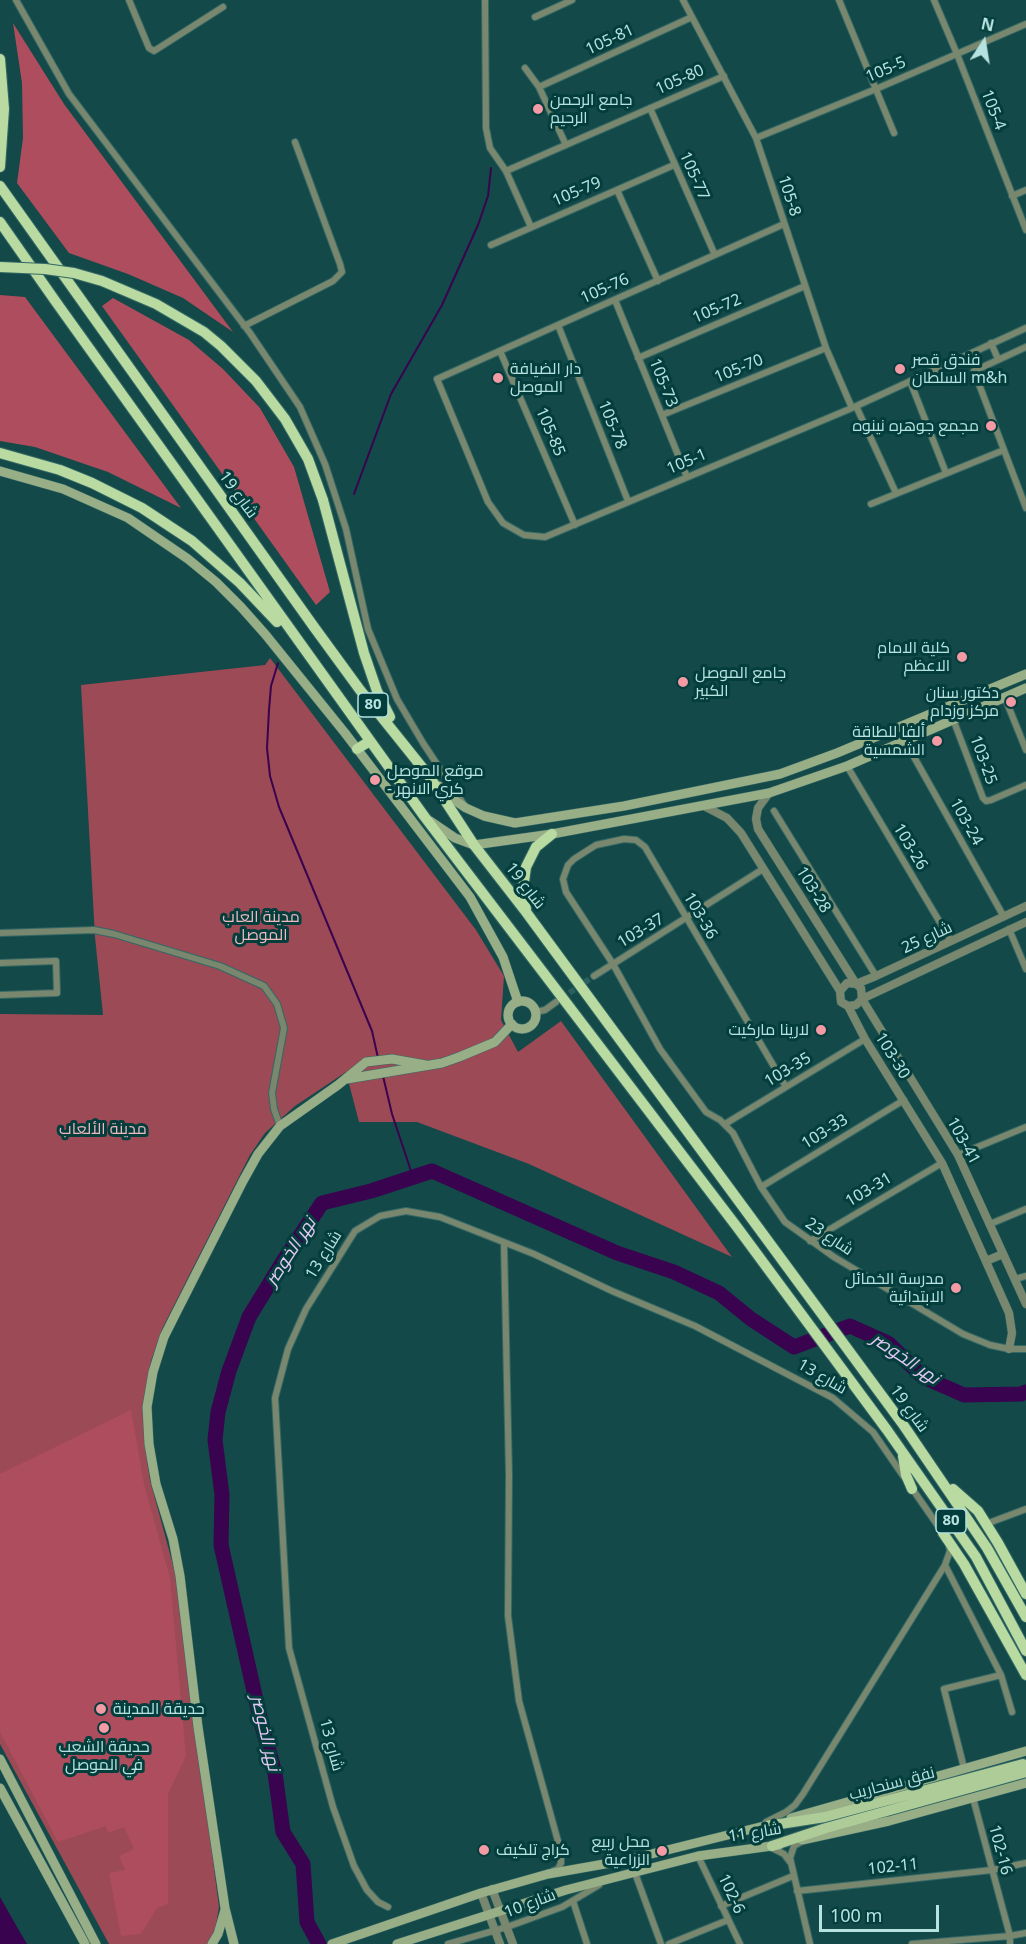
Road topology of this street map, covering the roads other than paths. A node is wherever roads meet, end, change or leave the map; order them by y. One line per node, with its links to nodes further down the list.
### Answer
1 (16, 0): 42 (street)
2 (129, 0): 9 (street)
3 (485, 0): 26 (street)
4 (572, 0): 8 (street)
5 (683, 0): 11 (street, 105-8)
6 (838, 0): 18 (street)
7 (934, 0): 13 (street, 105-4)
8 (557, 3): 10 (street)
9 (223, 7)
10 (535, 17)
11 (692, 17): 16 (street, 105-8); 17 (street, 105-81)
12 (1026, 24): 13 (street, 105-5)
13 (957, 54): 18 (street, 105-5); 30 (street, 105-4)
14 (0, 59): 25 (highway)
15 (525, 68): 17 (street)
16 (724, 76): 19 (street, 105-80); 21 (street, 105-8)
17 (539, 87): 23 (street)
18 (876, 89): 20 (street); 21 (street, 105-5)
19 (650, 108): 23 (street, 105-80); 24 (street, 105-77)
20 (894, 133)
21 (756, 138): 32 (street, 105-8)
22 (295, 142): 42 (street)
23 (566, 145): 26 (street, 105-80)
24 (674, 165): 28 (street, 105-79); 36 (street, 105-77)
25 (0, 167)
26 (506, 171): 33 (street)
27 (0, 186): 72 (highway, شارع 19 / 80)
28 (617, 190): 33 (street, 105-79); 38 (street)
29 (1026, 190): 30 (street)
30 (1012, 196): 34 (street, 105-4)
31 (0, 222): 64 (highway, شارع 19 / 80)
32 (784, 224): 36 (street, 105-76); 39 (street, 105-8)
33 (531, 227): 35 (street, 105-79)
34 (1026, 230)
35 (491, 244)
36 (715, 255): 38 (street, 105-76)
37 (0, 267): 72 (highway, bridge)
38 (658, 280): 40 (street, 105-76)
39 (805, 286): 46 (street, 105-8); 48 (street, 105-72)
40 (615, 300): 41 (street, 105-76); 48 (street, 105-73)
41 (558, 325): 47 (street, 105-76); 60 (street, 105-78)
42 (244, 326): 79 (street)
43 (1026, 328): 44 (street, 105-1)
44 (991, 343): 49 (street); 51 (street, 105-1)
45 (1026, 347): 49 (street)
46 (826, 348): 52 (street, 105-8); 53 (street, 105-70)
47 (500, 351): 50 (street, 105-76); 63 (street, 105-85)
48 (638, 358): 53 (street, 105-73)
49 (998, 359): 54 (street)
50 (437, 379): 63 (street, 105-1)
51 (910, 381): 52 (street, 105-1); 57 (street)
52 (854, 407): 58 (street, 105-1); 59 (street, 105-8)
53 (662, 415): 58 (street, 105-73)
54 (1004, 450): 57 (street); 62 (street)
55 (0, 453): 64 (highway)
56 (0, 471): 71 (main road)
57 (946, 473): 59 (street)
58 (687, 477): 60 (street, 105-1)
59 (896, 493): 61 (street)
60 (628, 501): 63 (street, 105-1)
61 (871, 504)
62 (1026, 508)
63 (575, 525)
64 (311, 659): 69 (highway, شارع 19 / 80)
65 (1026, 674): 82 (main road)
66 (1026, 688): 67 (main road)
67 (1005, 698): 68 (main road); 73 (street)
68 (953, 719): 70 (main road); 76 (street, 103-25)
69 (370, 741): 71 (highway); 81 (highway, شارع 19 / 80)
70 (905, 741): 74 (main road); 90 (street, 103-24)
71 (357, 749): 106 (main road)
72 (408, 749): 75 (highway, شارع 19 / 80)
73 (1026, 750)
74 (847, 766): 77 (main road); 95 (street, 103-26)
75 (429, 776): 79 (main road); 85 (highway, شارع 19 / 80)
76 (1026, 785)
77 (769, 793): 78 (main road); 102 (street, 103-28)
78 (704, 806): 83 (main road); 86 (street, 103-30)
79 (466, 808): 82 (main road)
80 (774, 811): 101 (street, 103-28)
81 (424, 816): 85 (main road); 133 (highway, شارع 19 / 80)
82 (515, 823): 84 (main road)
83 (552, 834): 84 (main road); 89 (highway)
84 (516, 840): 85 (main road)
85 (474, 845): 89 (highway, شارع 19 / 80)
86 (763, 869): 91 (street, 103-37); 103 (street, 103-30)
87 (563, 879): 91 (street, 103-36); 98 (street, شارع 23)
88 (1026, 906): 90 (street, شارع 25)
89 (526, 912): 134 (highway, شارع 19 / 80)
90 (1004, 917): 95 (street, شارع 25)
91 (686, 919): 98 (street, 103-37); 114 (street, 103-36)
92 (1026, 922): 93 (street, شارع 25)
93 (1009, 929): 96 (street); 105 (street, شارع 25)
94 (0, 933): 117 (street)
95 (951, 941): 101 (street, شارع 25)
96 (1024, 962): 99 (street)
97 (0, 963): 104 (street)
98 (612, 964): 100 (street, 103-37); 116 (street, شارع 23)
99 (1026, 969)
100 (594, 976)
101 (876, 976): 102 (street, شارع 25)
102 (856, 984): 103 (street, شارع 25); 105 (street, 103-28)
103 (840, 991): 108 (street, 103-30)
104 (0, 995)
105 (862, 999): 108 (street, شارع 25); 119 (street, 103-41)
106 (518, 1002): 109 (main road); 110 (main road)
107 (556, 1002): 109 (street)
108 (848, 1006): 111 (street, 103-30)
109 (535, 1012): 110 (main road)
110 (512, 1024): 112 (main road)
111 (865, 1039): 114 (street, 103-35); 115 (street, 103-30)
112 (426, 1065): 113 (main road); 113 (main road)
113 (343, 1081): 117 (main road)
114 (786, 1087): 116 (street, 103-35)
115 (904, 1100): 120 (street, 103-30); 121 (street, 103-33)
116 (725, 1124): 121 (street, شارع 23)
117 (280, 1126): 176 (main road)
118 (1026, 1127): 119 (street)
119 (958, 1155): 123 (street, 103-41)
120 (942, 1162): 124 (street, 103-31); 127 (street, 103-30)
121 (761, 1187): 124 (street, شارع 23)
122 (1026, 1209): 123 (street)
123 (990, 1224): 126 (street, 103-41)
124 (810, 1240): 131 (street, شارع 23)
125 (504, 1244): 135 (street, شارع 13); 160 (street); 174 (street, شارع 13)
126 (1003, 1254): 127 (street); 129 (street, 103-41)
127 (986, 1261): 131 (street, 103-30)
128 (1026, 1276): 129 (street)
129 (1015, 1279): 130 (street, 103-41)
130 (1026, 1304)
131 (1009, 1349): 132 (street, شارع 23)
132 (1026, 1349)
133 (898, 1445): 135 (highway); 143 (highway, شارع 19 / 80)
134 (938, 1476): 137 (highway); 142 (highway, شارع 19 / 80)
135 (912, 1490): 138 (street)
136 (1026, 1509): 137 (street)
137 (986, 1524): 140 (highway)
138 (943, 1533): 139 (street); 145 (highway)
139 (945, 1565): 144 (street); 155 (street, شارع 11)
140 (1022, 1576): 141 (highway)
141 (1026, 1594)
142 (1024, 1612)
143 (1026, 1651)
144 (1001, 1675): 146 (street); 150 (street)
145 (1026, 1675)
146 (1012, 1712)
147 (1026, 1751): 148 (main road, شارع 11)
148 (1013, 1755): 150 (main road, شارع 11); 151 (main road)
149 (0, 1759): 156 (main road)
150 (964, 1767): 154 (main road, شارع 11)
151 (1025, 1773): 153 (main road, شارع 11); 154 (main road, نفق سنحاريب); 159 (main road, نفق سنحاريب)
152 (0, 1788): 158 (main road)
153 (972, 1798): 157 (main road, شارع 11); 165 (street, 102-16)
154 (767, 1826): 155 (main road, شارع 11)
155 (746, 1830): 164 (main road, شارع 11)
156 (43, 1839): 158 (main road); 186 (main road)
157 (805, 1839): 159 (main road, شارع 11); 162 (street)
158 (32, 1846): 185 (main road)
159 (768, 1846): 161 (main road, شارع 11); 162 (street)
160 (561, 1852): 164 (street); 166 (street)
161 (698, 1856): 167 (main road, شارع 11); 175 (street, 102-6)
162 (790, 1862): 168 (street)
163 (1026, 1863): 165 (street, 102-11)
164 (585, 1868): 166 (main road, شارع 11)
165 (992, 1870): 171 (street, 102-11); 183 (street, 102-16)
166 (548, 1874): 170 (main road, شارع 11)
167 (635, 1874): 169 (main road, شارع 11); 194 (street)
168 (793, 1876): 171 (street); 175 (street)
169 (616, 1878): 173 (street, شارع 10); 177 (main road, شارع 11)
170 (492, 1889): 172 (main road, شارع 11); 177 (street)
171 (797, 1891): 197 (street)
172 (481, 1893): 178 (street); 189 (main road, شارع 11)
173 (573, 1901): 180 (street, شارع 10); 193 (street)
174 (388, 1906)
175 (721, 1906): 179 (street, 102-6)
176 (225, 1908): 187 (main road); 188 (main road)
177 (501, 1911): 178 (main road, شارع 11); 180 (street)
178 (489, 1914): 181 (street); 184 (main road, شارع 11)
179 (728, 1920): 195 (street); 196 (street, 102-6)
180 (507, 1927): 181 (street, شارع 10); 192 (street)
181 (495, 1931): 190 (street, شارع 10); 191 (street)
182 (1026, 1933): 183 (street)
183 (1010, 1936): 198 (street); 199 (street, 102-16)
184 (400, 1943)
185 (85, 1944)
186 (96, 1944)
187 (212, 1944)
188 (234, 1944)
189 (332, 1944)
190 (448, 1944)
191 (500, 1944)
192 (513, 1944)
193 (587, 1944)
194 (661, 1944)
195 (669, 1944)
196 (740, 1944)
197 (810, 1944)
198 (912, 1944)
199 (1010, 1944)

